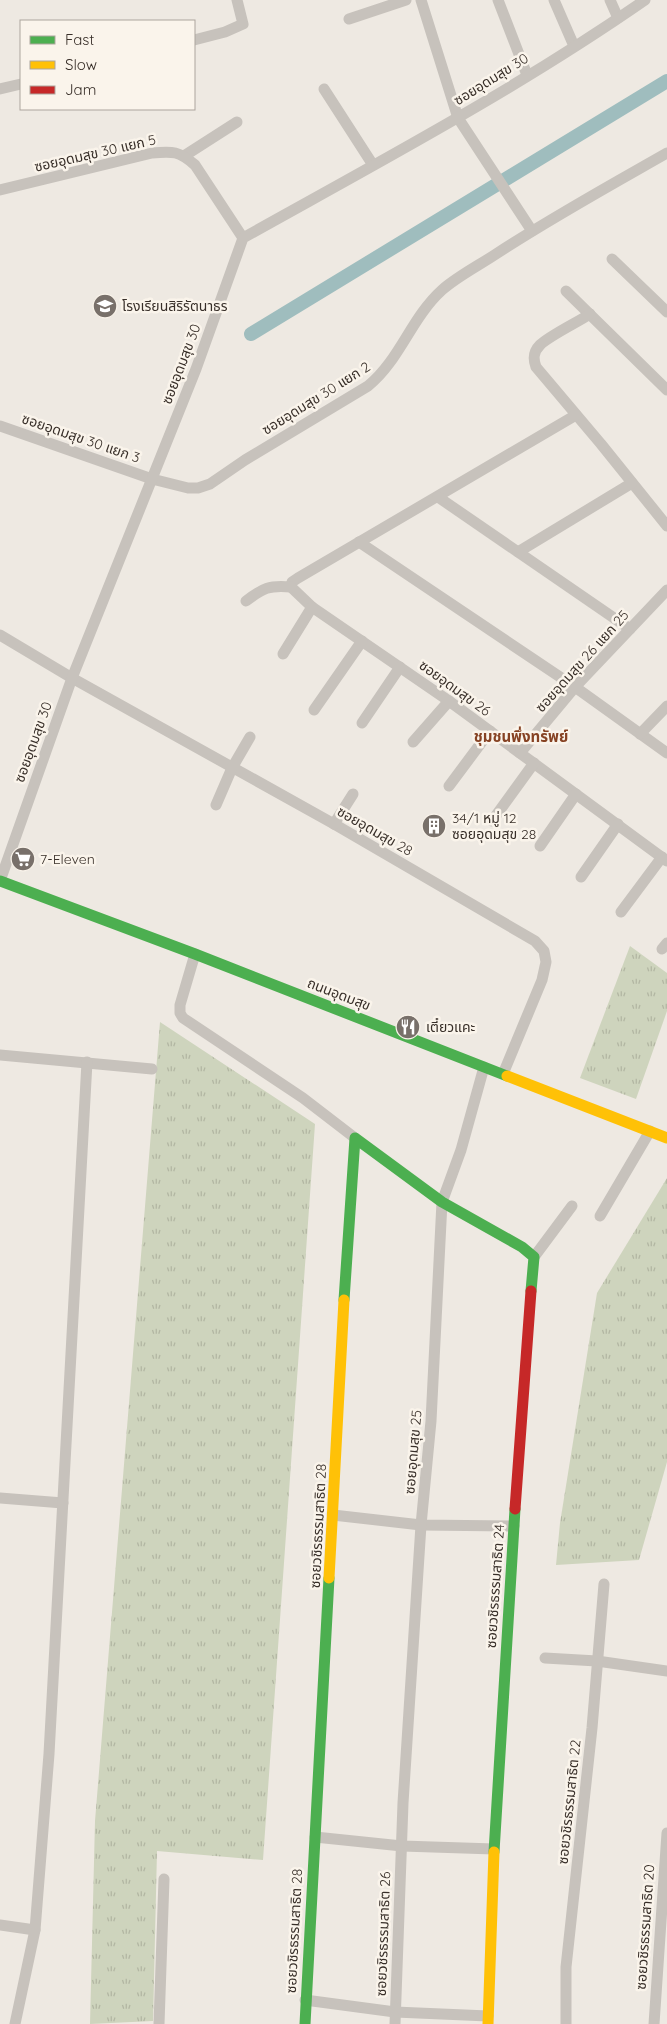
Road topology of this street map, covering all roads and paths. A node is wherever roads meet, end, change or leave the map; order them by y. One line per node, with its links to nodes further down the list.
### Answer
1 (237, 0): 10 (street)
2 (406, 0): 9 (street)
3 (421, 0): 16 (street)
4 (498, 0): 12 (street)
5 (554, 0): 11 (street)
6 (610, 0): 8 (street)
7 (645, 0): 8 (street, ซอยอุดมสุข 30)
8 (618, 18): 11 (street, ซอยอุดมสุข 30)
9 (350, 19)
10 (195, 40)
11 (574, 46): 12 (street, ซอยอุดมสุข 30)
12 (527, 75): 16 (street, ซอยอุดมสุข 30)
13 (20, 84): 15 (street)
14 (324, 88): 20 (street)
15 (0, 89)
16 (458, 118): 20 (street, ซอยอุดมสุข 30); 22 (street)
17 (237, 122): 19 (street)
18 (667, 153): 22 (street, ซอยอุดมสุข 30 แยก 2)
19 (184, 156): 21 (street, ซอยอุดมสุข 30 แยก 5); 23 (street)
20 (373, 165): 23 (street, ซอยอุดมสุข 30)
21 (0, 190)
22 (532, 231): 31 (street, ซอยอุดมสุข 30 แยก 2)
23 (243, 238): 31 (street, ซอยอุดมสุข 30)
24 (612, 259): 26 (street)
25 (566, 291): 27 (street)
26 (667, 312)
27 (590, 314): 28 (street); 29 (street)
28 (667, 390)
29 (576, 415): 32 (street); 33 (street)
30 (0, 426): 31 (street, ซอยอุดมสุข 30 แยก 3)
31 (152, 479): 46 (street, ซอยอุดมสุข 30)
32 (632, 482): 34 (street); 36 (street)
33 (438, 496): 35 (street); 36 (street)
34 (667, 526)
35 (359, 542): 37 (street); 47 (street)
36 (518, 552): 41 (street)
37 (294, 590): 39 (street); 40 (street, ซอยอุดมสุข 26)
38 (667, 590): 41 (street, ซอยอุดมสุข 26 แยก 25)
39 (246, 601)
40 (312, 607): 43 (street, ซอยอุดมสุข 26); 44 (street)
41 (630, 629): 47 (street, ซอยอุดมสุข 26 แยก 25)
42 (0, 635): 46 (street, ซอยอุดมสุข 28)
43 (362, 641): 45 (street, ซอยอุดมสุข 26); 50 (street)
44 (282, 654)
45 (400, 667): 48 (street, ซอยอุดมสุข 26); 51 (street)
46 (72, 678): 59 (street, ซอยอุดมสุข 28); 70 (street, ซอยอุดมสุข 30)
47 (575, 687): 53 (street); 56 (street, ซอยอุดมสุข 26 แยก 25)
48 (449, 701): 52 (street, ซอยอุดมสุข 26); 55 (street)
49 (667, 706): 53 (street)
50 (314, 710)
51 (362, 723)
52 (490, 731): 56 (street, ซอยอุดมสุข 26); 60 (street)
53 (640, 734): 57 (street)
54 (250, 737): 59 (street)
55 (413, 742)
56 (520, 753): 58 (street, ซอยอุดมสุข 26)
57 (667, 754)
58 (534, 764): 62 (street, ซอยอุดมสุข 26); 64 (street)
59 (232, 768): 63 (street); 65 (street, ซอยอุดมสุข 28)
60 (449, 786)
61 (353, 794): 65 (street)
62 (576, 794): 66 (street, ซอยอุดมสุข 26); 67 (street)
63 (216, 805)
64 (492, 821)
65 (334, 824): 77 (street, ซอยอุดมสุข 28)
66 (618, 824): 68 (street, ซอยอุดมสุข 26); 69 (street)
67 (540, 846)
68 (665, 859): 71 (street)
69 (581, 877)
70 (0, 881): 72 (street, ถนนอุดมสุข)
71 (621, 912)
72 (195, 954): 75 (street, ถนนอุดมสุข); 79 (street)
73 (0, 1055): 74 (street)
74 (87, 1062): 76 (street); 86 (street)
75 (484, 1067): 77 (street, ถนนอุดมสุข); 81 (street, ซอยอุดมสุข 25)
76 (152, 1069)
77 (503, 1074): 78 (street, ถนนอุดมสุข)
78 (650, 1131): 80 (street, ถนนอุดมสุข); 83 (street)
79 (355, 1138): 81 (street); 87 (street, ซอยวชิรธรรมสาธิต 28)
80 (667, 1138)
81 (442, 1202): 84 (street); 88 (street, ซอยอุดมสุข 25)
82 (572, 1206): 84 (street)
83 (600, 1216)
84 (534, 1257): 89 (street, ซอยวชิรธรรมสาธิต 24)
85 (0, 1498): 86 (street)
86 (63, 1503): 100 (street)
87 (333, 1515): 88 (street); 95 (street, ซอยวชิรธรรมสาธิต 28)
88 (421, 1524): 89 (street); 96 (street, ซอยอุดมสุข 25)
89 (514, 1526): 97 (street, ซอยวชิรธรรมสาธิต 24)
90 (604, 1584): 92 (street, ซอยวชิรธรรมสาธิต 22)
91 (545, 1658): 92 (street)
92 (597, 1661): 93 (street); 108 (street, ซอยวชิรธรรมสาธิต 22)
93 (667, 1671)
94 (667, 1833): 109 (street, ซอยวชิรธรรมสาธิต 20)
95 (315, 1837): 96 (street); 101 (street, ซอยวชิรธรรมสาธิต 28)
96 (402, 1846): 97 (street); 102 (street, ซอยวชิรธรรมสาธิต 26)
97 (494, 1849): 103 (street, ซอยวชิรธรรมสาธิต 24)
98 (164, 1879): 105 (street)
99 (0, 1925): 100 (street)
100 (35, 1930): 104 (street)
101 (305, 2000): 102 (street); 106 (street, ซอยวชิรธรรมสาธิต 28)
102 (395, 2012): 103 (street); 107 (street, ซอยวชิรธรรมสาธิต 26)
103 (488, 2020)
104 (16, 2024)
105 (160, 2024)
106 (305, 2024)
107 (395, 2024)
108 (566, 2024)
109 (654, 2024)

